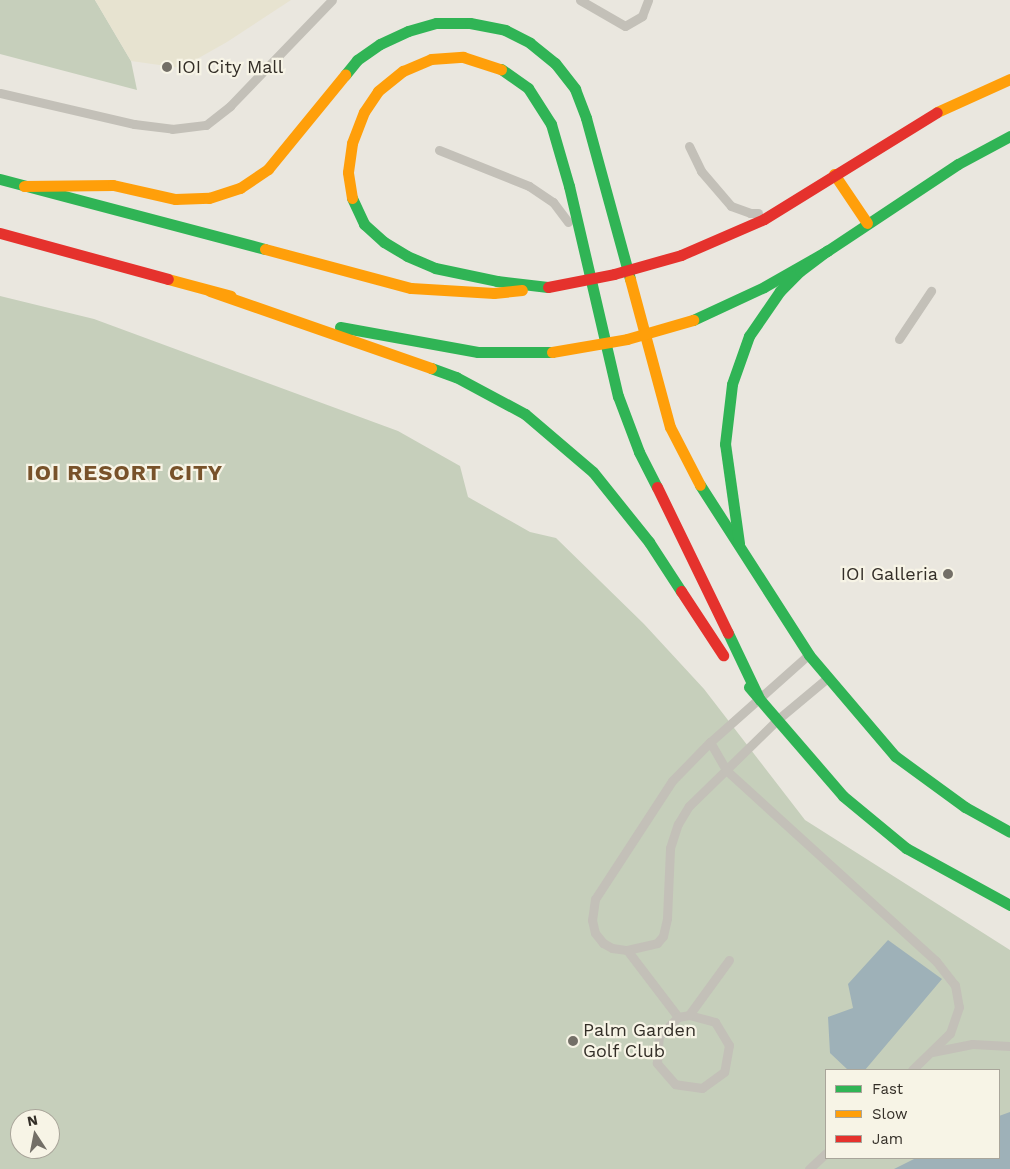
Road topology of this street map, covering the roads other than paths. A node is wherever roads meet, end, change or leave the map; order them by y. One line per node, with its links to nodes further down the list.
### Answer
1 (332, 0): 5 (lane)
2 (580, 0): 3 (lane)
3 (648, 0)
4 (1010, 79): 9 (main road)
5 (0, 93)
6 (1010, 136): 13 (main road)
7 (689, 146): 12 (lane)
8 (438, 150): 15 (lane)
9 (834, 174): 12 (main road); 13 (main road)
10 (0, 179): 11 (main road)
11 (24, 186): 17 (main road); 21 (main road)
12 (775, 211): 17 (main road, bridge)
13 (867, 223): 16 (main road)
14 (0, 234): 18 (main road)
15 (582, 240): 17 (main road); 24 (main road)
16 (827, 251): 18 (main road, bridge); 21 (main road)
17 (548, 287)
18 (210, 291): 24 (main road)
19 (931, 291): 20 (lane)
20 (899, 339)
21 (741, 551): 22 (main road)
22 (809, 655): 23 (main road); 24 (lane)
23 (828, 677): 25 (lane); 28 (main road)
24 (760, 700): 25 (main road); 26 (lane)
25 (777, 720): 27 (lane); 29 (main road)
26 (710, 742): 27 (lane); 30 (lane)
27 (726, 770): 30 (lane); 35 (lane)
28 (1010, 832)
29 (1010, 905)
30 (627, 950): 33 (lane)
31 (729, 960): 32 (lane)
32 (689, 1015): 33 (lane); 33 (lane)
33 (678, 1017)
34 (1010, 1046): 35 (lane)
35 (931, 1052): 36 (lane)
36 (913, 1069)
37 (825, 1154): 38 (lane)
38 (810, 1169)

